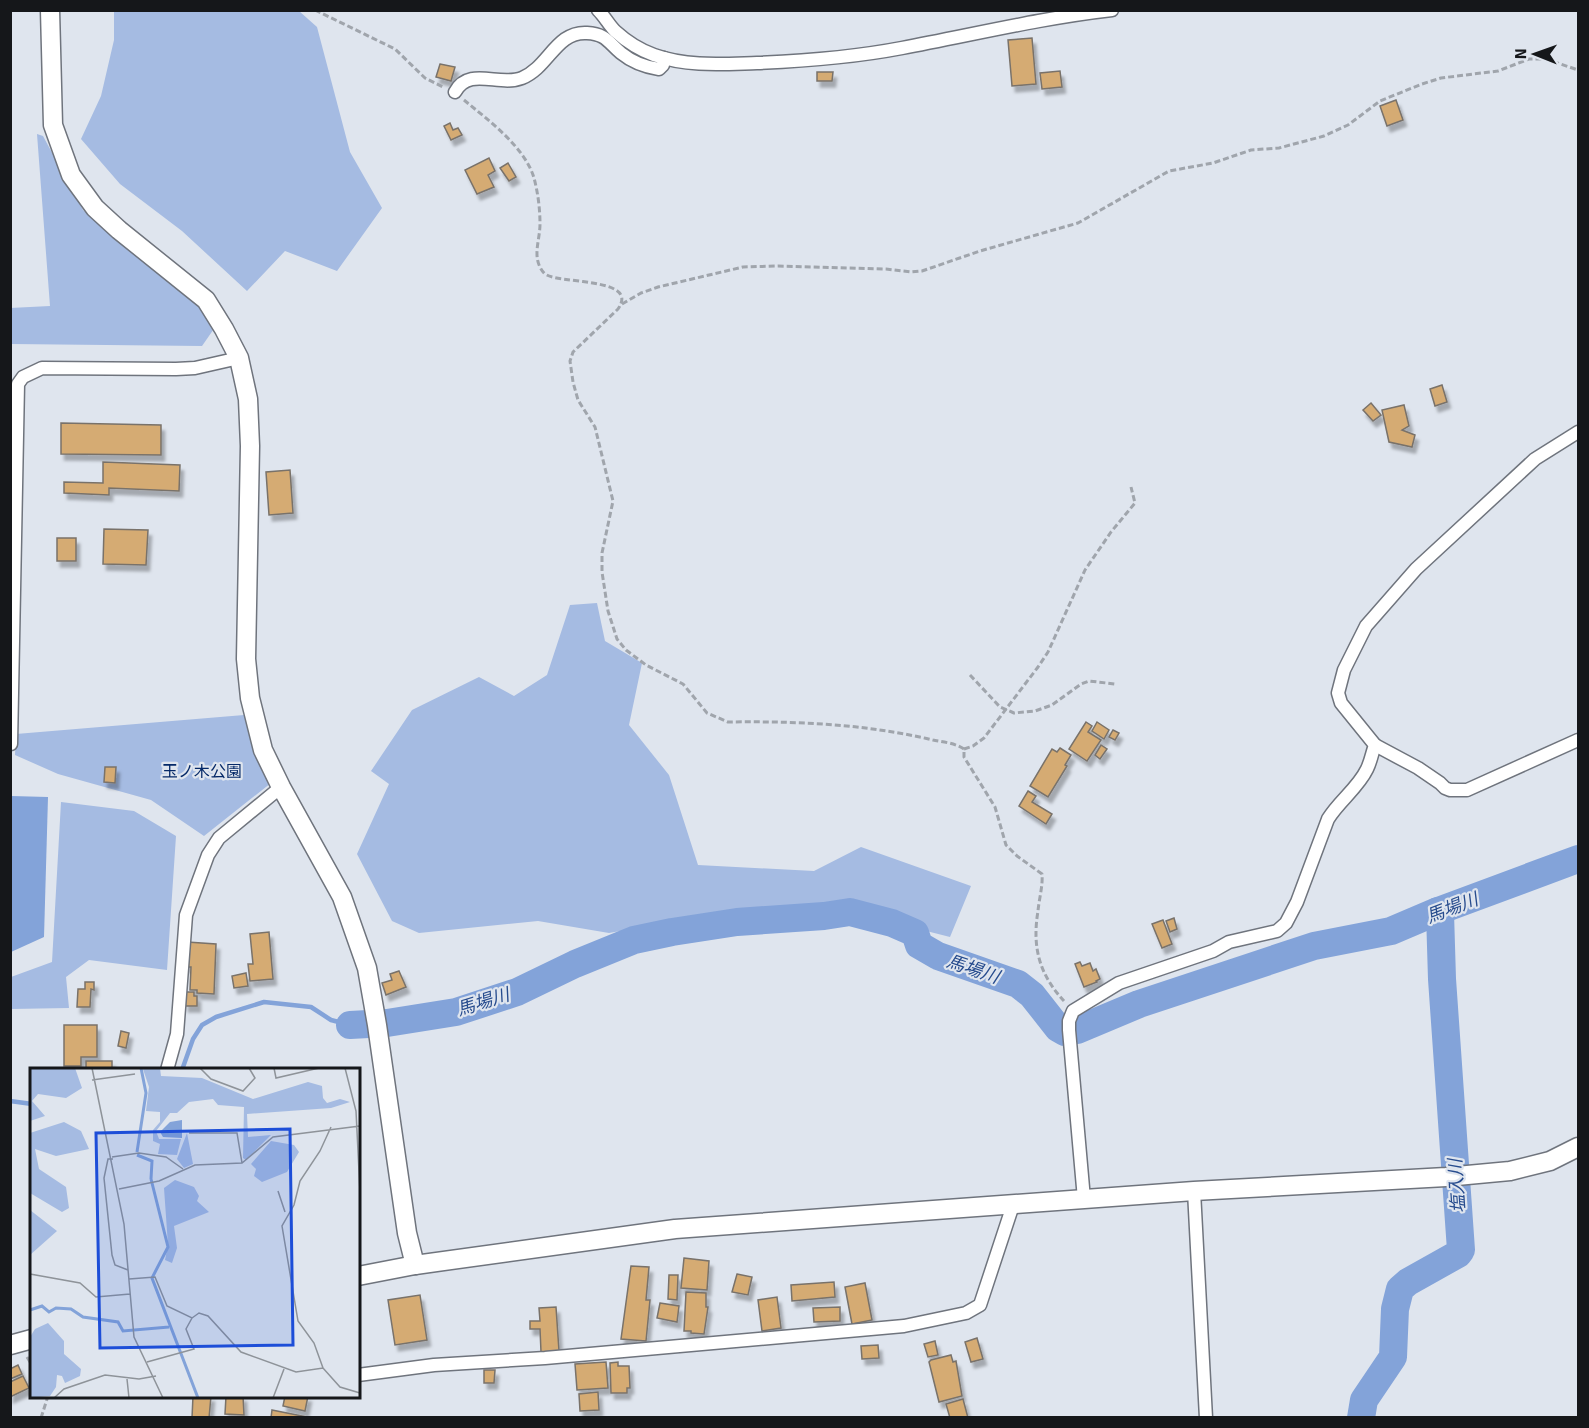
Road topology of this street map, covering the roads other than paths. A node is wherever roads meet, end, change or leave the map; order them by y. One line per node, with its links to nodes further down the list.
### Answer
1 (50, 10): 6 (street)
2 (598, 10): 4 (street)
3 (1112, 10): 4 (street)
4 (664, 58): 5 (street)
5 (455, 92)
6 (239, 358): 9 (street); 11 (street)
7 (1578, 432): 10 (street)
8 (1578, 740): 10 (street)
9 (10, 744)
10 (1375, 745): 15 (street)
11 (281, 787): 12 (street); 17 (street)
12 (168, 1068)
13 (1578, 1147): 14 (street)
14 (1194, 1191): 15 (street); 22 (street)
15 (1084, 1199): 16 (street)
16 (1013, 1205): 17 (street); 21 (street)
17 (415, 1265): 18 (street)
18 (360, 1276)
19 (30, 1340): 20 (street)
20 (10, 1345)
21 (360, 1375)
22 (1206, 1418)

